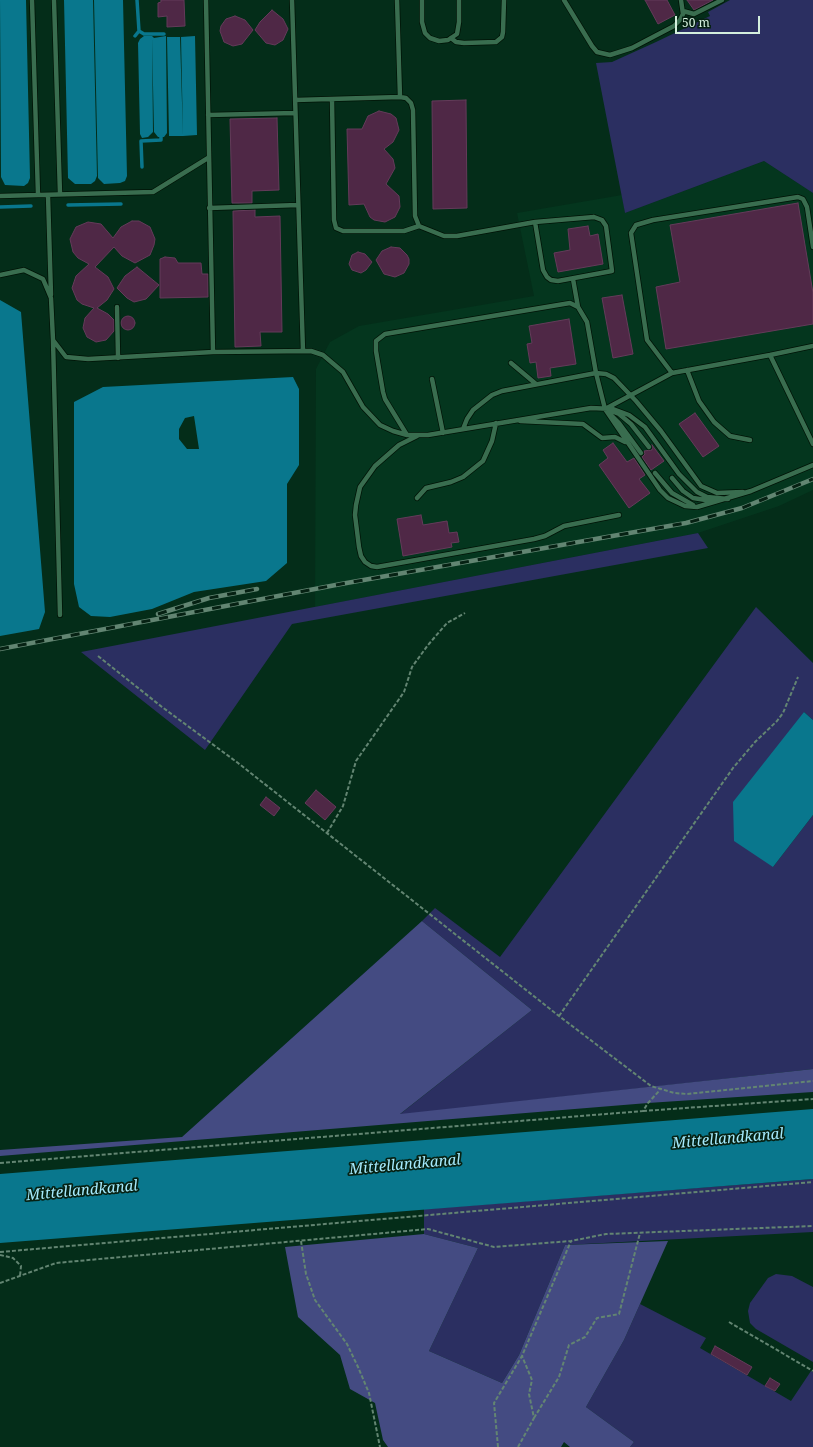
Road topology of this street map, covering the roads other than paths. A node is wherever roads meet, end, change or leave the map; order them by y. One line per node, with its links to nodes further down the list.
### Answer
1 (32, 0): 21 (lane)
2 (54, 0): 20 (lane)
3 (206, 0): 18 (lane)
4 (292, 0): 16 (lane)
5 (397, 0): 14 (lane)
6 (422, 0): 13 (lane)
7 (459, 0): 13 (lane)
8 (504, 0): 13 (lane)
9 (564, 0): 12 (lane)
10 (681, 0): 12 (lane)
11 (722, 0): 12 (lane)
12 (683, 11)
13 (451, 38)
14 (400, 97): 15 (lane); 27 (lane)
15 (332, 99): 16 (lane); 27 (lane)
16 (295, 100): 17 (lane)
17 (295, 113): 18 (lane); 24 (lane)
18 (208, 115): 19 (lane)
19 (208, 158): 20 (lane); 25 (lane)
20 (60, 194): 22 (lane)
21 (38, 195): 22 (lane); 23 (lane)
22 (48, 195): 31 (lane)
23 (0, 196)
24 (298, 205): 25 (lane); 36 (lane)
25 (209, 208): 37 (lane)
26 (535, 222): 27 (lane); 30 (lane); 30 (lane)
27 (419, 226)
28 (813, 247): 43 (lane)
29 (0, 275): 31 (lane)
30 (573, 279): 32 (lane)
31 (51, 298): 34 (lane)
32 (578, 306): 42 (lane); 52 (lane)
33 (117, 307): 39 (lane)
34 (53, 340): 39 (lane); 67 (lane)
35 (813, 346): 38 (lane)
36 (303, 351): 37 (lane); 52 (lane)
37 (213, 352): 39 (lane)
38 (770, 355): 41 (lane); 55 (lane)
39 (118, 358)
40 (511, 363): 45 (lane)
41 (687, 370): 43 (lane); 54 (lane)
42 (596, 373): 45 (lane); 46 (lane); 47 (lane)
43 (672, 373): 46 (lane)
44 (432, 379): 51 (lane)
45 (536, 384): 50 (lane)
46 (631, 395): 47 (lane); 62 (lane)
47 (605, 409): 48 (lane); 56 (lane); 57 (lane); 58 (lane); 64 (lane)
48 (511, 421): 49 (lane); 56 (lane)
49 (496, 423): 50 (lane); 63 (lane)
50 (463, 429): 51 (lane)
51 (443, 433): 53 (lane)
52 (407, 435): 53 (lane)
53 (416, 436): 66 (lane)
54 (750, 440)
55 (813, 444)
56 (628, 445): 65 (lane)
57 (649, 447)
58 (641, 453)
59 (813, 466): 62 (lane)
60 (655, 473): 65 (lane)
61 (672, 478): 64 (lane)
62 (751, 491): 64 (lane)
63 (417, 498)
64 (728, 499): 65 (lane)
65 (697, 507)
66 (619, 515)
67 (60, 615)

